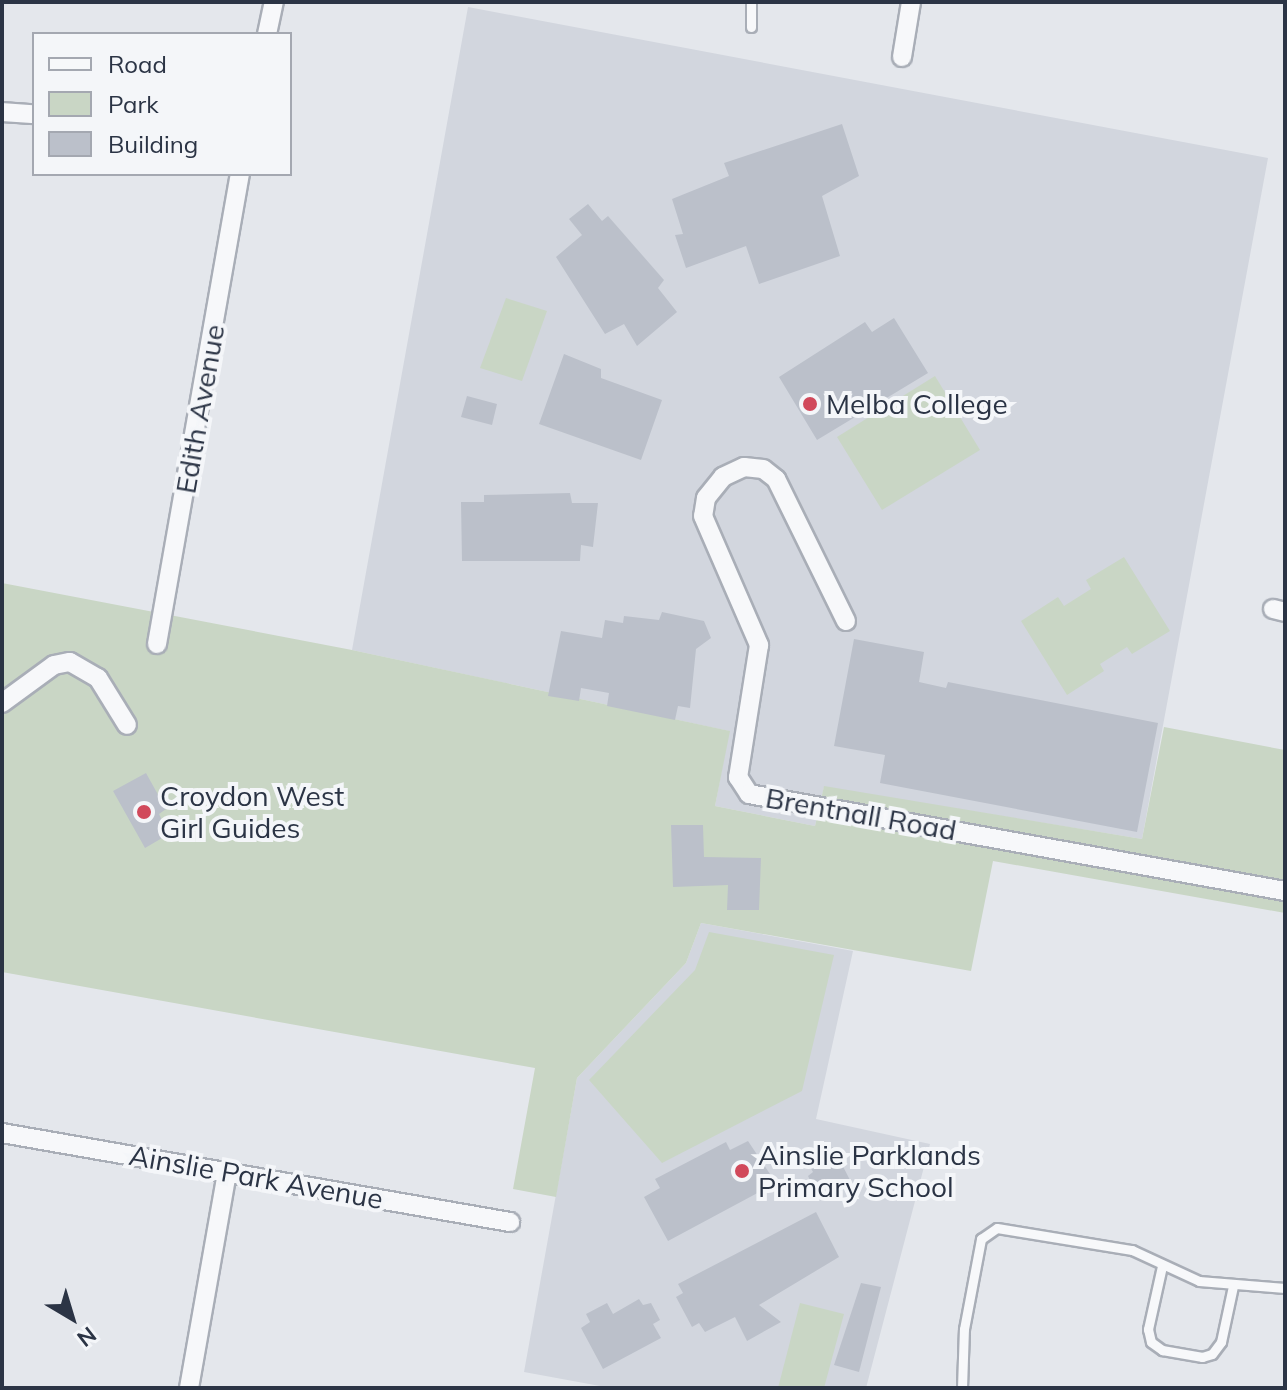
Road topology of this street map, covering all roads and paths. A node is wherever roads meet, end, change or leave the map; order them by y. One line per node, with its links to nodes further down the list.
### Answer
1 (274, 2): 5 (street)
2 (751, 2): 4 (lane)
3 (911, 2): 6 (street)
4 (751, 27)
5 (267, 32)
6 (902, 57)
7 (2, 112): 8 (street)
8 (32, 114)
9 (240, 176): 11 (street, Edith Avenue)
10 (846, 621): 14 (street, Brentnall Road)
11 (157, 644)
12 (2, 703): 13 (street)
13 (127, 725)
14 (1285, 891)
15 (2, 1133): 16 (street, Ainslie Park Avenue)
16 (227, 1172): 17 (street, Ainslie Park Avenue); 21 (street)
17 (510, 1222)
18 (1162, 1266): 19 (lane); 19 (lane); 22 (lane)
19 (1233, 1286): 20 (lane)
20 (1285, 1288)
21 (189, 1388)
22 (962, 1388)

